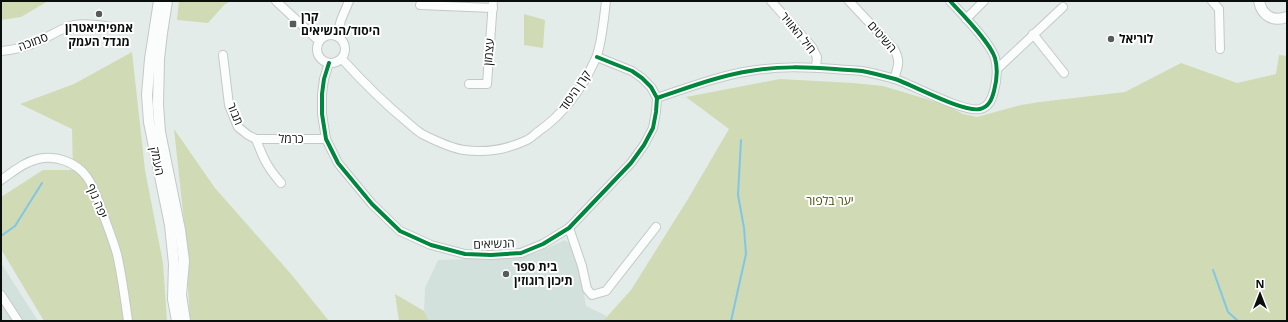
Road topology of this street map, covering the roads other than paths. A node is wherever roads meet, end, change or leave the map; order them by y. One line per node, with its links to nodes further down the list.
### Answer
1 (159, 1): 42 (main road, העמק)
2 (167, 1): 43 (main road, העמק)
3 (276, 1): 20 (street)
4 (349, 1): 19 (street)
5 (606, 1): 24 (street, קרן היסוד)
6 (771, 1): 27 (street, חיל האוויר)
7 (849, 1): 30 (street, השיטים)
8 (950, 1): 16 (street)
9 (984, 1): 16 (street)
10 (1212, 1): 21 (street)
11 (1259, 1): 15 (main road)
12 (420, 5): 13 (street)
13 (493, 5): 31 (street, עצמון)
14 (1063, 7): 18 (street)
15 (1287, 17)
16 (966, 19): 28 (street)
17 (111, 27): 22 (street, סמוכה)
18 (1033, 34): 28 (street); 29 (street)
19 (337, 36): 20 (street); 25 (street)
20 (320, 41): 26 (street)
21 (1220, 49)
22 (1, 51)
23 (223, 55): 33 (street, תבור)
24 (597, 57): 25 (street, קרן היסוד); 32 (street)
25 (342, 59): 26 (street)
26 (329, 63): 34 (street, הנשיאים)
27 (816, 67): 30 (street); 32 (street)
28 (997, 69): 30 (street)
29 (1064, 73)
30 (894, 79)
31 (469, 84)
32 (657, 98): 38 (street, הנשיאים)
33 (256, 139): 34 (street, כרמל); 36 (street)
34 (326, 139): 38 (street, הנשיאים)
35 (1, 180): 41 (street, יפה נוף)
36 (281, 182)
37 (656, 227): 38 (street)
38 (569, 228)
39 (1, 295): 40 (street)
40 (18, 321)
41 (128, 321)
42 (177, 321)
43 (185, 321)

